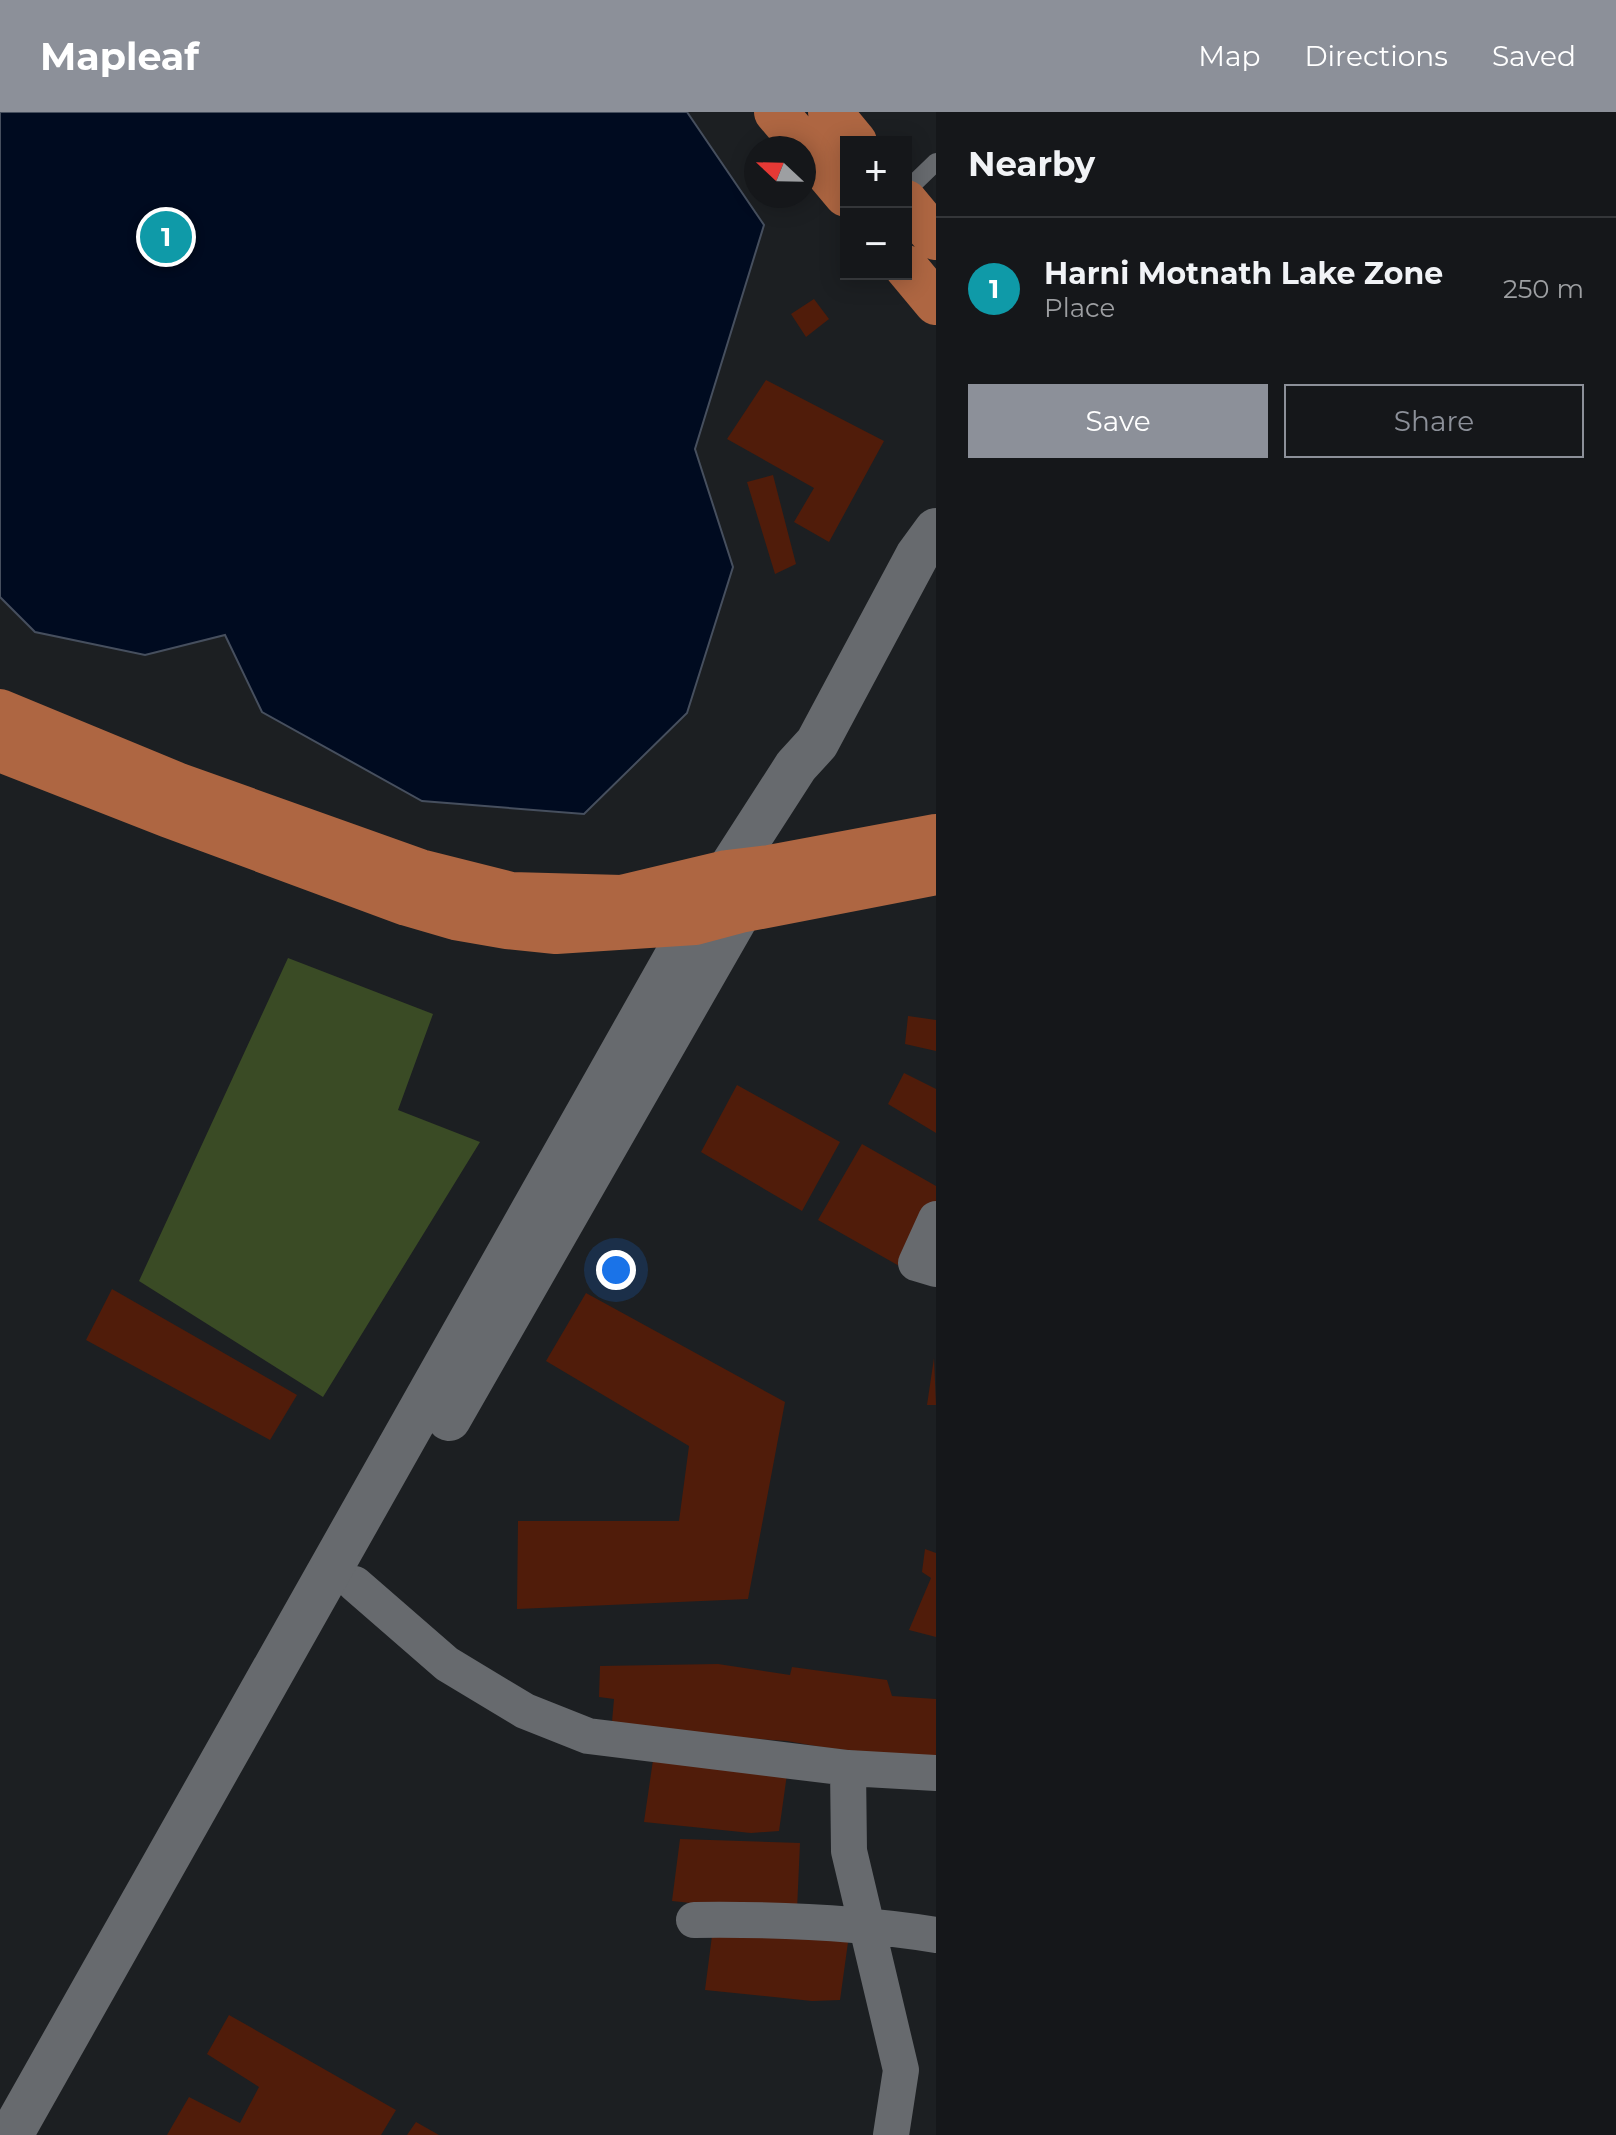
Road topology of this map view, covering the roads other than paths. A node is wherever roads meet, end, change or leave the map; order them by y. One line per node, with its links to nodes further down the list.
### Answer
1 (776, 112): 6 (main road)
2 (830, 112): 3 (main road)
3 (850, 136)
4 (936, 162): 5 (lane)
5 (912, 185)
6 (840, 188)
7 (911, 208): 8 (main road)
8 (936, 238)
9 (912, 274): 10 (main road)
10 (936, 303)
11 (936, 530): 13 (main road)
12 (0, 711): 18 (main road)
13 (817, 743): 16 (main road); 18 (main road)
14 (0, 750): 19 (main road)
15 (936, 836): 16 (main road)
16 (770, 867): 18 (main road)
17 (936, 873): 18 (main road)
18 (733, 891): 19 (main road); 22 (main road)
19 (695, 923): 28 (main road)
20 (936, 1219): 21 (street)
21 (936, 1269)
22 (355, 1584): 23 (street); 29 (main road)
23 (848, 1768): 24 (street); 26 (street)
24 (936, 1773)
25 (694, 1920): 26 (street)
26 (866, 1925): 27 (street); 30 (street)
27 (936, 1935)
28 (11, 2135)
29 (43, 2135)
30 (891, 2135)

